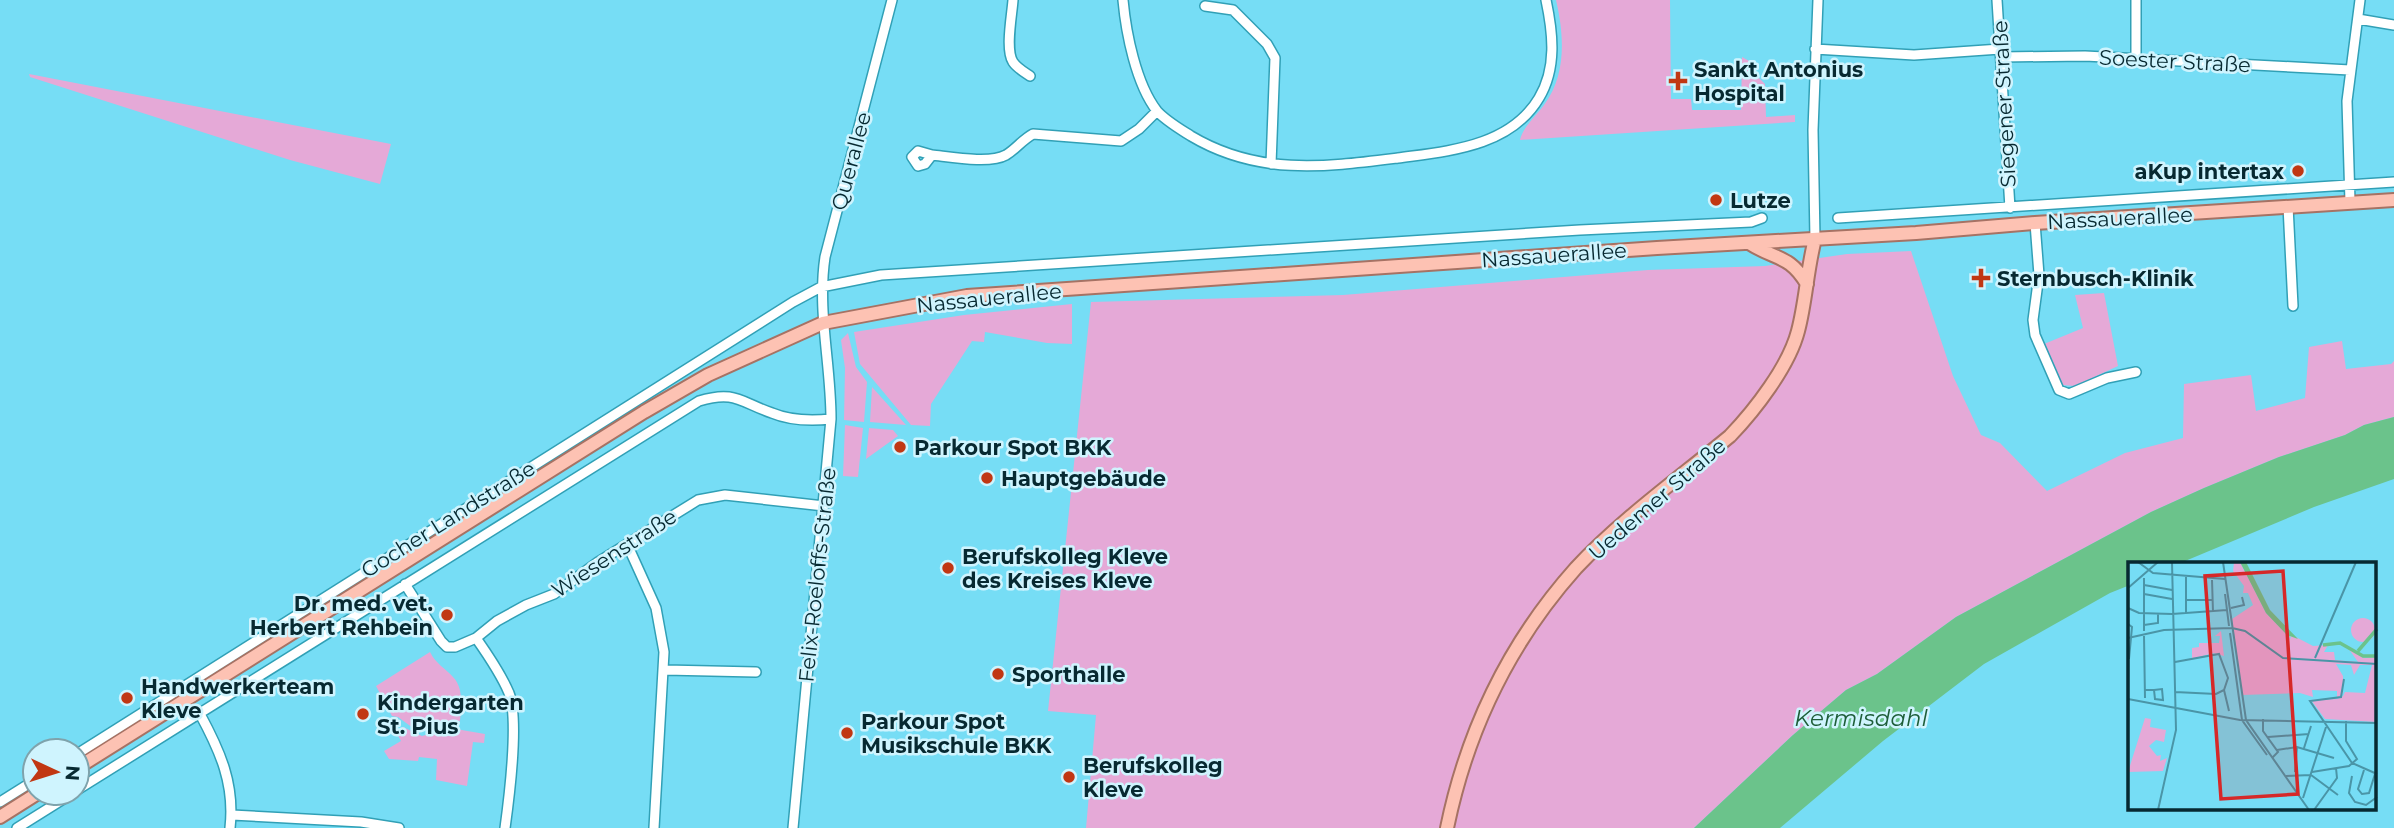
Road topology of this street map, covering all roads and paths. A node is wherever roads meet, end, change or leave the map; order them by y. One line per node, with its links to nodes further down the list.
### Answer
1 (892, 0): 32 (street, Querallee)
2 (1013, 0): 16 (street)
3 (1123, 0): 17 (street)
4 (1546, 0): 19 (street)
5 (1818, 0): 12 (street)
6 (1997, 0): 13 (street, Siegener Straße)
7 (2136, 0): 14 (street)
8 (2360, 0): 10 (street)
9 (1205, 6): 19 (street)
10 (2358, 19): 11 (street); 15 (street)
11 (2394, 25)
12 (1815, 50): 13 (street, Soester Straße); 29 (street)
13 (2001, 53): 14 (street, Soester Straße); 25 (street, Siegener Straße)
14 (2136, 58): 15 (street, Soester Straße)
15 (2350, 70): 21 (street)
16 (1030, 76)
17 (1157, 111): 18 (street); 19 (street)
18 (932, 155)
19 (1271, 164)
20 (2394, 181): 21 (street, Nassauerallee)
21 (2350, 185): 23 (street); 25 (street, Nassauerallee)
22 (2394, 200): 23 (main road, Nassauerallee)
23 (2350, 202): 24 (main road, Nassauerallee)
24 (2288, 206): 28 (main road, Nassauerallee); 33 (street)
25 (2010, 208): 27 (street, Nassauerallee)
26 (1762, 218): 32 (street, Nassauerallee)
27 (1838, 218)
28 (2035, 223): 29 (main road, Nassauerallee); 35 (street)
29 (1815, 239): 30 (main road, Nassauerallee); 31 (main road, Uedemer Straße)
30 (1749, 243): 31 (main road); 34 (main road, Nassauerallee)
31 (1807, 284): 59 (main road, Uedemer Straße)
32 (821, 287): 34 (street, Querallee); 44 (street, Gocher Landstraße)
33 (2293, 306)
34 (823, 323): 36 (street, Felix-Roeloffs-Straße); 45 (main road, Gocher Landstraße)
35 (2136, 372)
36 (831, 419): 37 (street, Felix-Roeloffs-Straße); 39 (street, Gocher Landstraße)
37 (824, 506): 38 (street, Wiesenstraße); 58 (street, Felix-Roeloffs-Straße)
38 (627, 544): 40 (street, Wiesenstraße); 41 (street)
39 (405, 584): 40 (street, Wiesenstraße); 43 (street, Gocher Landstraße)
40 (476, 638): 56 (street)
41 (665, 670): 42 (street); 57 (street)
42 (756, 672)
43 (200, 714): 46 (street, Gocher Landstraße); 51 (street)
44 (91, 745)
45 (91, 759)
46 (91, 781)
47 (21, 789): 48 (street)
48 (0, 802)
49 (21, 804): 52 (main road)
50 (50, 807): 53 (street)
51 (232, 815): 54 (street); 55 (street)
52 (0, 817)
53 (16, 828)
54 (230, 828)
55 (399, 828)
56 (505, 828)
57 (654, 828)
58 (793, 828)
59 (1447, 828)

